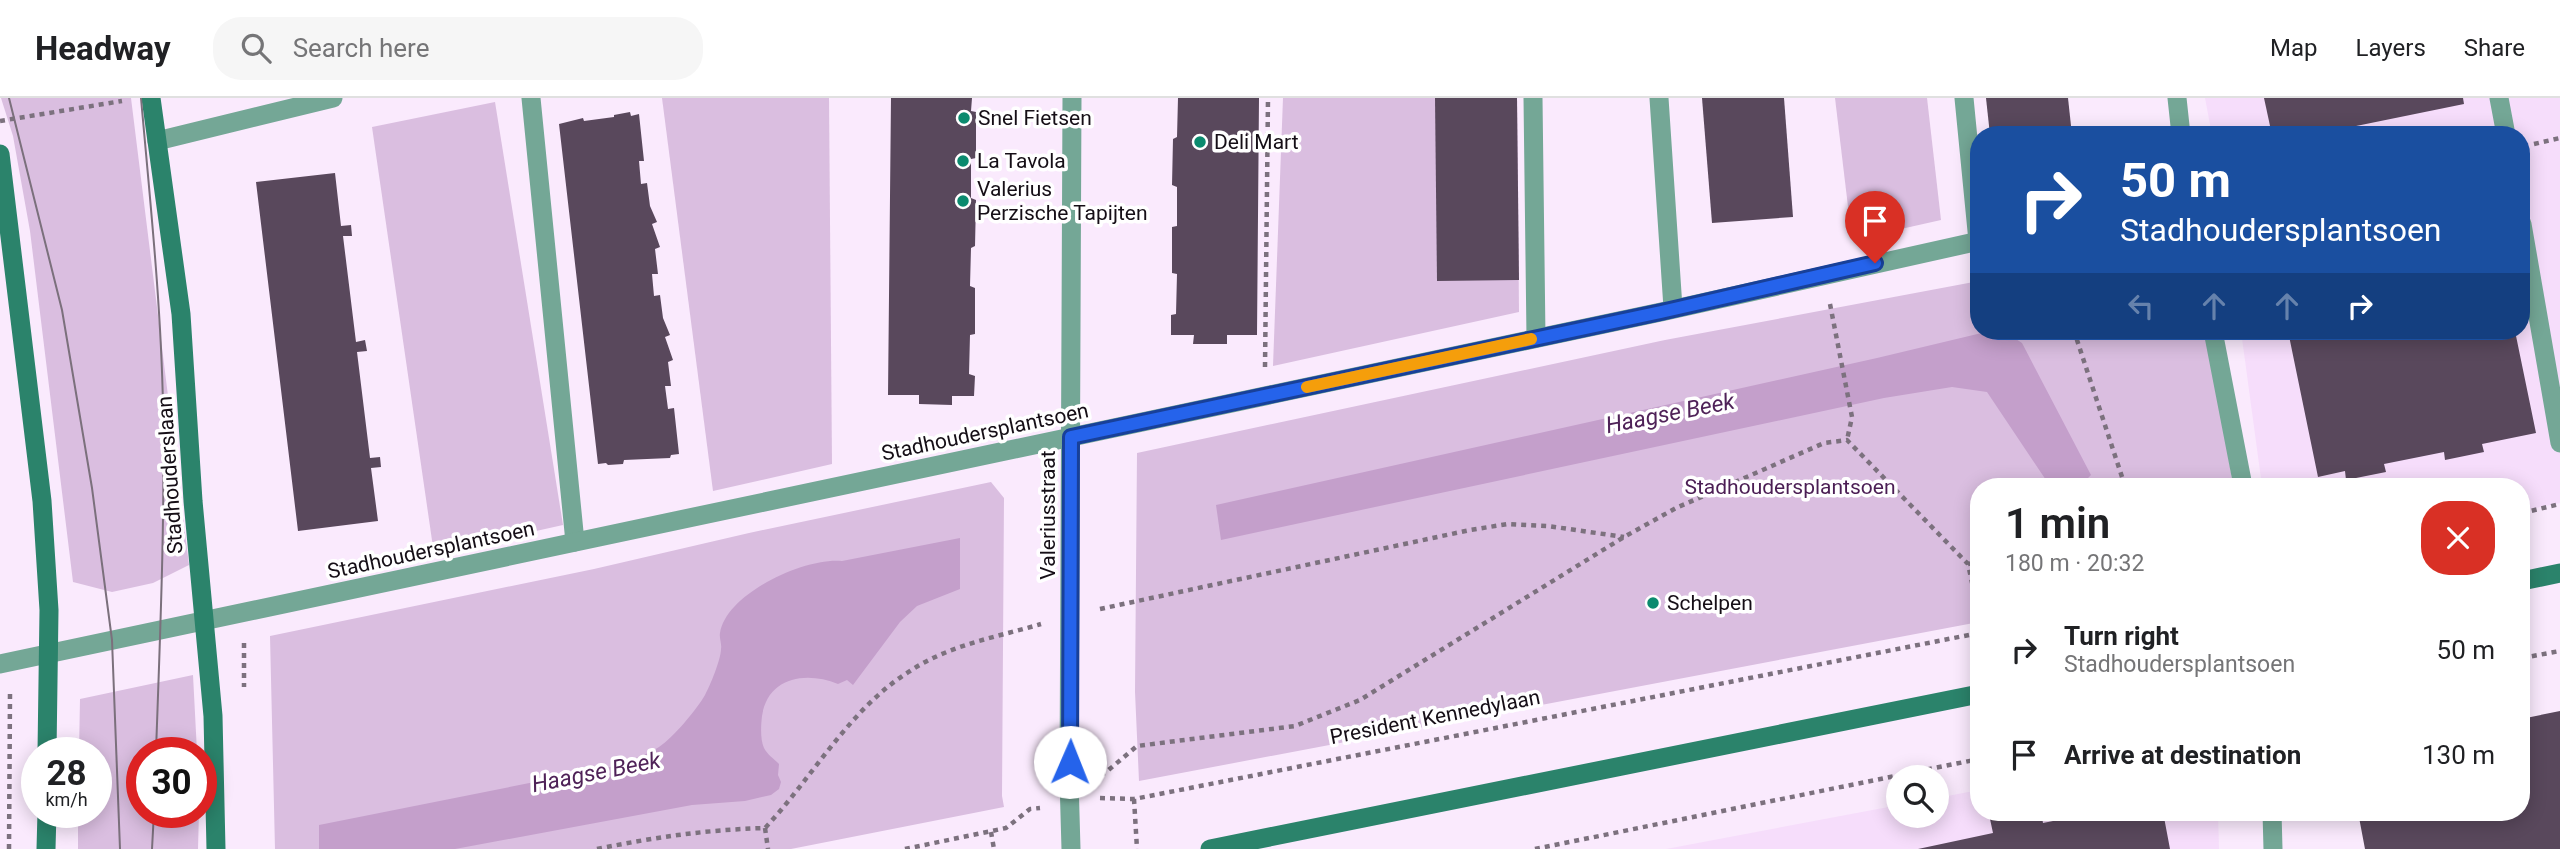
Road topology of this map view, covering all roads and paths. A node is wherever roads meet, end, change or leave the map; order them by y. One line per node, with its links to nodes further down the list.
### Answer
1 (151, 98): 16 (main road, Stadhouderslaan)
2 (333, 98): 16 (street)
3 (531, 98): 36 (street)
4 (1072, 98): 28 (street, Valeriusstraat)
5 (1268, 98): 27 (path)
6 (1533, 98): 24 (street)
7 (1659, 98): 23 (street)
8 (1964, 98): 19 (street)
9 (2177, 98): 13 (street)
10 (2499, 98): 14 (street)
11 (128, 100): 12 (path)
12 (0, 121)
13 (2180, 126)
14 (2504, 126)
15 (2560, 138): 17 (path)
16 (158, 141): 42 (main road, Stadhouderslaan)
17 (2530, 146)
18 (0, 154): 45 (main road)
19 (1970, 155)
20 (1970, 243): 22 (street, Stadhoudersplantsoen)
21 (2530, 270): 30 (street)
22 (1824, 274): 23 (street, Stadhoudersplantsoen); 29 (path)
23 (1673, 308): 24 (street, Stadhoudersplantsoen)
24 (1536, 338): 27 (street, Stadhoudersplantsoen)
25 (2077, 340): 31 (path)
26 (2215, 340): 32 (street)
27 (1265, 396): 28 (street, Stadhoudersplantsoen)
28 (1071, 437): 36 (street, Stadhoudersplantsoen); 41 (street, Valeriusstraat)
29 (1847, 440): 35 (path); 37 (path)
30 (2560, 443)
31 (2122, 478)
32 (2241, 478)
33 (2560, 504): 34 (path)
34 (2530, 511)
35 (1624, 537): 41 (path); 51 (path)
36 (575, 542): 42 (street, Stadhoudersplantsoen)
37 (1968, 565): 39 (path)
38 (2560, 573): 40 (main road)
39 (1970, 574)
40 (2530, 579)
41 (1070, 615): 51 (street, Valeriusstraat); 56 (path)
42 (205, 621): 45 (street, Stadhoudersplantsoen); 60 (main road, Stadhouderslaan)
43 (1970, 635): 52 (path, President Kennedylaan)
44 (2560, 651): 46 (path)
45 (48, 654): 47 (street, Stadhoudersplantsoen); 49 (main road)
46 (2530, 657)
47 (5, 663): 58 (path)
48 (1970, 696): 67 (main road)
49 (47, 737)
50 (1970, 761): 68 (path)
51 (1069, 779): 53 (street, Valeriusstraat)
52 (1134, 799): 53 (path, President Kennedylaan); 66 (path)
53 (1071, 803): 57 (path, President Kennedylaan); 65 (street, Valeriusstraat)
54 (2272, 821): 69 (street)
55 (47, 828): 59 (main road)
56 (765, 828): 61 (path); 62 (path)
57 (991, 832): 63 (path, President Kennedylaan); 64 (path)
58 (9, 849)
59 (46, 849)
60 (216, 849)
61 (597, 849)
62 (768, 849)
63 (905, 849)
64 (994, 849)
65 (1072, 849)
66 (1137, 849)
67 (1210, 849)
68 (1535, 849)
69 (2273, 849)

